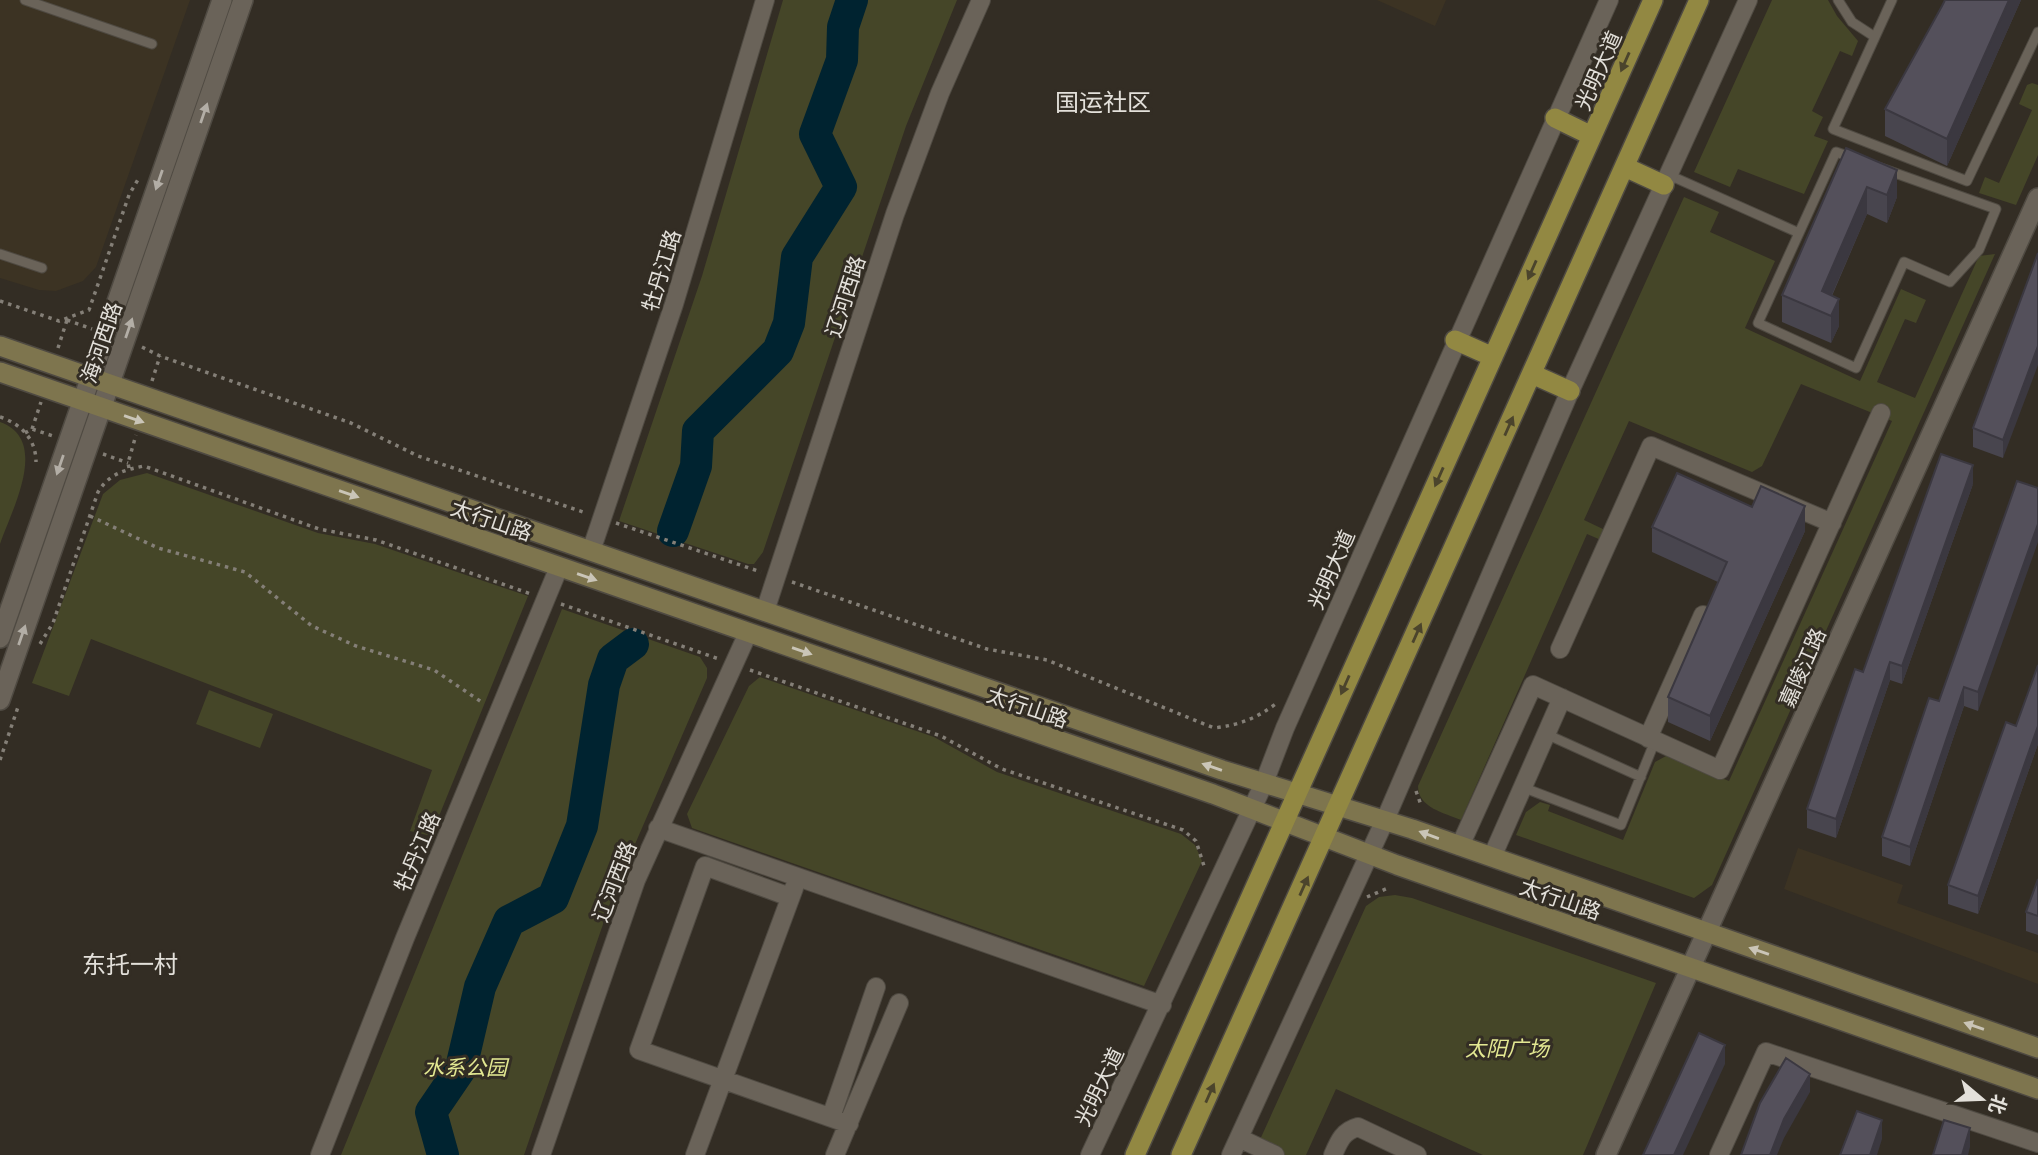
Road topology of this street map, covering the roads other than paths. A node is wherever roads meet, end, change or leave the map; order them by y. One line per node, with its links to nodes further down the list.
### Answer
1 (25, 0): 14 (lane)
2 (222, 0): 28 (street, 海河西路, one-way to 28)
3 (243, 0): 29 (street, 海河西路, one-way to 3)
4 (765, 0): 35 (street, 牡丹江路)
5 (981, 0): 37 (street, 辽河西路)
6 (1609, 0): 15 (street, 光明大道)
7 (1653, 0): 16 (main road, 光明大道, one-way to 16)
8 (1699, 0): 17 (main road)
9 (1748, 0): 18 (street)
10 (1838, 0): 13 (lane)
11 (1892, 0): 13 (lane)
12 (2038, 32): 13 (lane)
13 (1875, 37)
14 (152, 44)
15 (1555, 118): 16 (main road); 23 (street, 光明大道)
16 (1592, 136): 25 (main road, 光明大道, one-way to 25)
17 (1625, 167): 18 (main road); 27 (main road)
18 (1666, 180): 20 (lane); 30 (street)
19 (2038, 198): 61 (street, 嘉陵江路)
20 (1799, 233): 20 (lane)
21 (0, 254): 22 (lane)
22 (42, 268)
23 (1455, 340): 25 (main road); 47 (street, 光明大道)
24 (0, 346): 28 (main road, 太行山路)
25 (1493, 357): 49 (main road, 光明大道, one-way to 49)
26 (0, 372): 31 (main road, 太行山路)
27 (1532, 374): 30 (main road); 50 (main road, one-way to 27)
28 (90, 377): 29 (main road, 太行山路); 31 (street, 海河西路)
29 (110, 384): 32 (street, 海河西路); 35 (main road, 太行山路)
30 (1570, 391): 52 (street)
31 (82, 401): 32 (main road, 太行山路); 40 (street, 海河西路, one-way to 40)
32 (102, 408): 36 (main road, 太行山路, one-way to 36); 43 (street, 海河西路, one-way to 32)
33 (1881, 413): 34 (street)
34 (1832, 523): 41 (street); 45 (street)
35 (591, 551): 37 (main road, 太行山路)
36 (559, 567): 39 (main road, 太行山路, one-way to 39); 73 (street, 牡丹江路)
37 (765, 611): 47 (main road, 太行山路, one-way to 37)
38 (1703, 615): 45 (street)
39 (748, 633): 51 (main road, 太行山路, one-way to 51); 54 (street, 辽河西路)
40 (0, 638)
41 (1560, 649)
42 (1562, 698): 44 (street); 45 (street); 56 (street)
43 (0, 700)
44 (1546, 734): 46 (lane); 48 (street)
45 (1652, 740): 46 (lane)
46 (1641, 776): 48 (lane)
47 (1264, 783): 49 (main road, 太行山路); 51 (street, 光明大道)
48 (1522, 787): 58 (street)
49 (1299, 794): 50 (main road, 太行山路); 53 (main road, 光明大道)
50 (1339, 807): 52 (main road, 太行山路); 55 (main road)
51 (1250, 809): 53 (main road, 太行山路); 65 (street, 光明大道)
52 (1385, 820): 56 (main road, 太行山路, one-way to 52); 57 (street)
53 (1284, 822): 55 (main road, 太行山路); 78 (main road, 光明大道)
54 (658, 828): 59 (street); 74 (street, 辽河西路)
55 (1325, 838): 57 (main road, 太行山路); 79 (main road, one-way to 55)
56 (1460, 846): 58 (main road, 太行山路)
57 (1367, 854): 62 (main road, 太行山路); 71 (street)
58 (1492, 857): 61 (main road, 太行山路)
59 (799, 878): 60 (street); 65 (street)
60 (790, 897): 67 (street); 67 (street)
61 (1706, 932): 62 (street, 嘉陵江路); 66 (main road, 太行山路, one-way to 61)
62 (1690, 967): 68 (main road, 太行山路); 84 (street, 嘉陵江路)
63 (876, 987): 69 (street)
64 (899, 1003): 70 (street)
65 (1162, 1005): 77 (street, 光明大道)
66 (2038, 1048)
67 (723, 1079): 69 (street); 75 (street)
68 (2038, 1089)
69 (831, 1117): 70 (street)
70 (849, 1124): 76 (street)
71 (1238, 1138): 80 (street); 81 (street)
72 (2038, 1143): 85 (street)
73 (320, 1155)
74 (541, 1155)
75 (695, 1155)
76 (835, 1155)
77 (1090, 1155)
78 (1135, 1155)
79 (1181, 1155)
80 (1231, 1155)
81 (1275, 1155)
82 (1333, 1155): 83 (street)
83 (1417, 1155)
84 (1606, 1155)
85 (1718, 1155)

